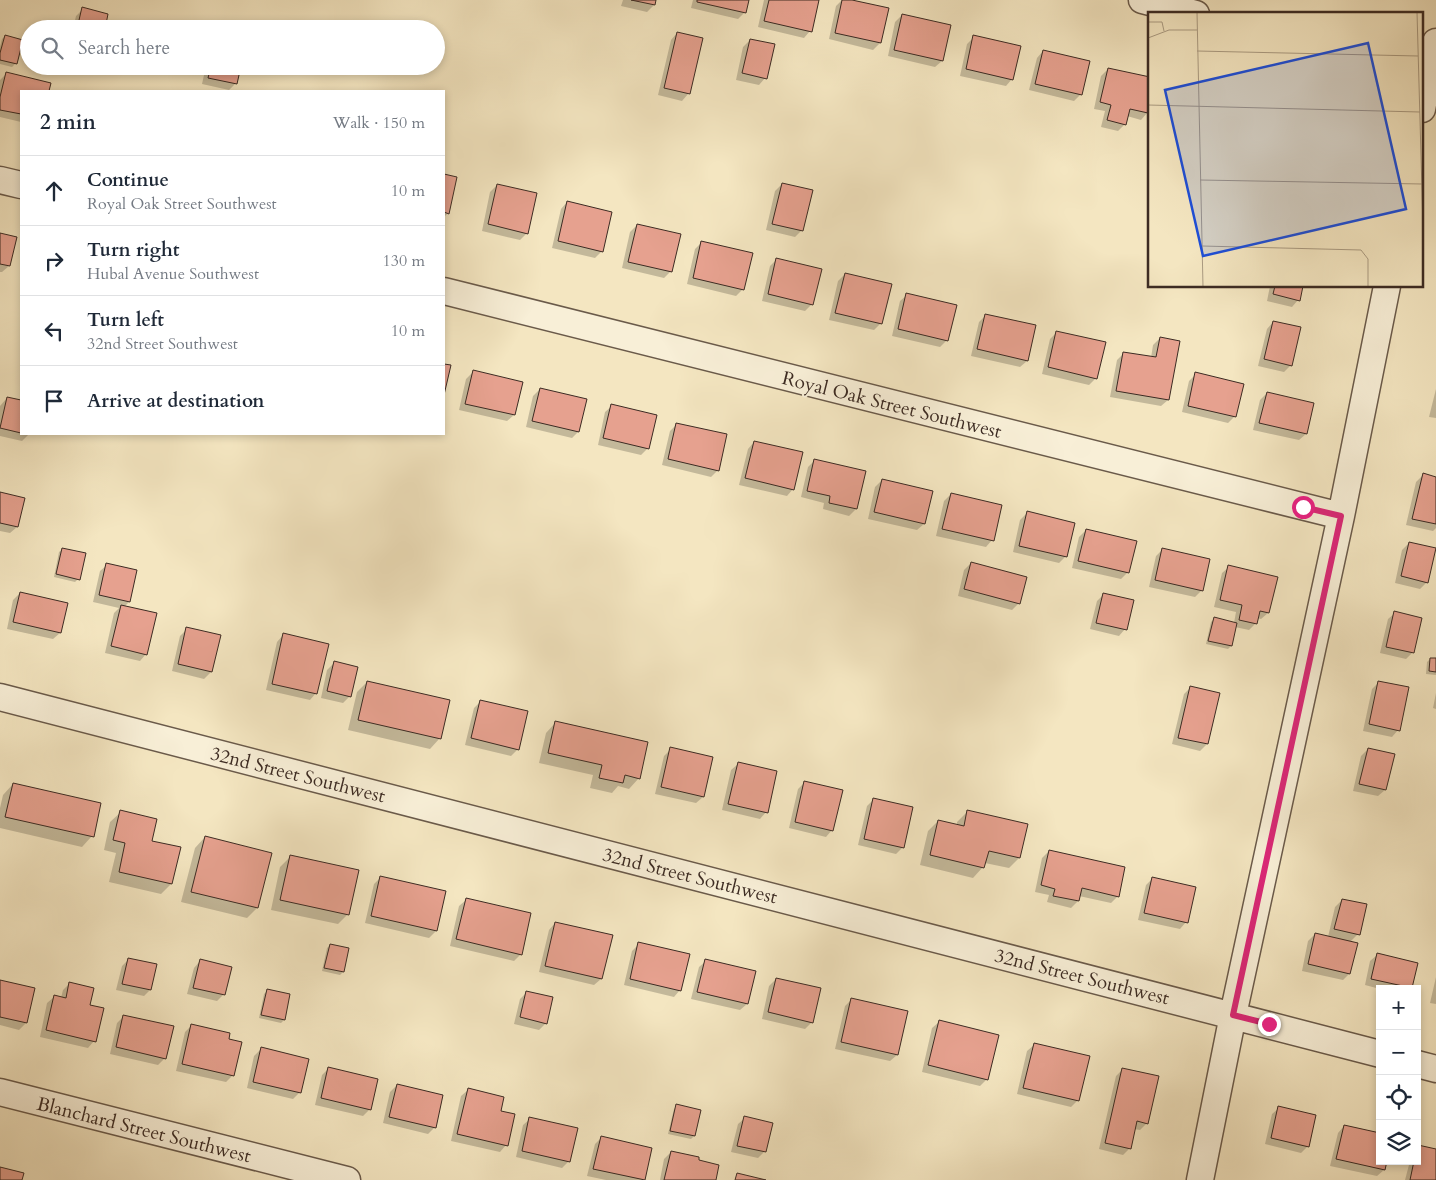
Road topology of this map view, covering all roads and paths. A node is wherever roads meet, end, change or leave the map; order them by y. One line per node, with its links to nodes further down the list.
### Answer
1 (1142, 0): 2 (street)
2 (1188, 12)
3 (1436, 42): 4 (street)
4 (1426, 73): 5 (street)
5 (1424, 91)
6 (0, 180): 7 (street)
7 (20, 185)
8 (1387, 288): 10 (street)
9 (445, 291): 10 (street, Royal Oak Street Southwest)
10 (1341, 516): 12 (street)
11 (0, 697): 12 (street, 32nd Street Southwest)
12 (1233, 1015): 13 (street, 32nd Street Southwest); 18 (street)
13 (1376, 1053)
14 (1421, 1065): 15 (street)
15 (1436, 1069)
16 (0, 1092): 17 (street, Blanchard Street Southwest)
17 (347, 1180)
18 (1200, 1180)

